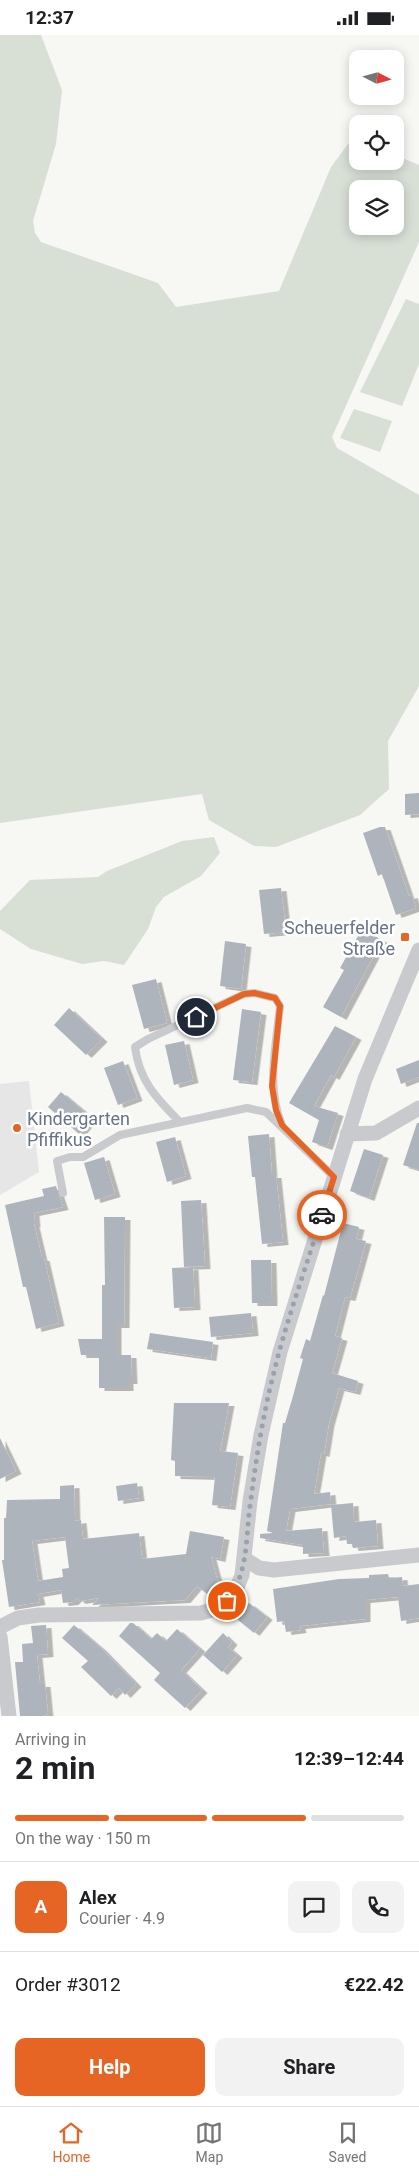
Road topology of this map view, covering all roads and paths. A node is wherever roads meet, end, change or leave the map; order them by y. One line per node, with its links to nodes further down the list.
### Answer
1 (419, 950): 5 (street)
2 (419, 1107): 5 (street)
3 (179, 1121): 4 (lane); 4 (lane); 7 (lane)
4 (282, 1125): 6 (lane)
5 (347, 1134): 6 (street)
6 (334, 1177): 9 (street)
7 (64, 1193)
8 (419, 1555): 9 (street)
9 (245, 1559): 10 (street)
10 (0, 1627)
11 (0, 1636): 12 (street)
12 (9, 1716)

